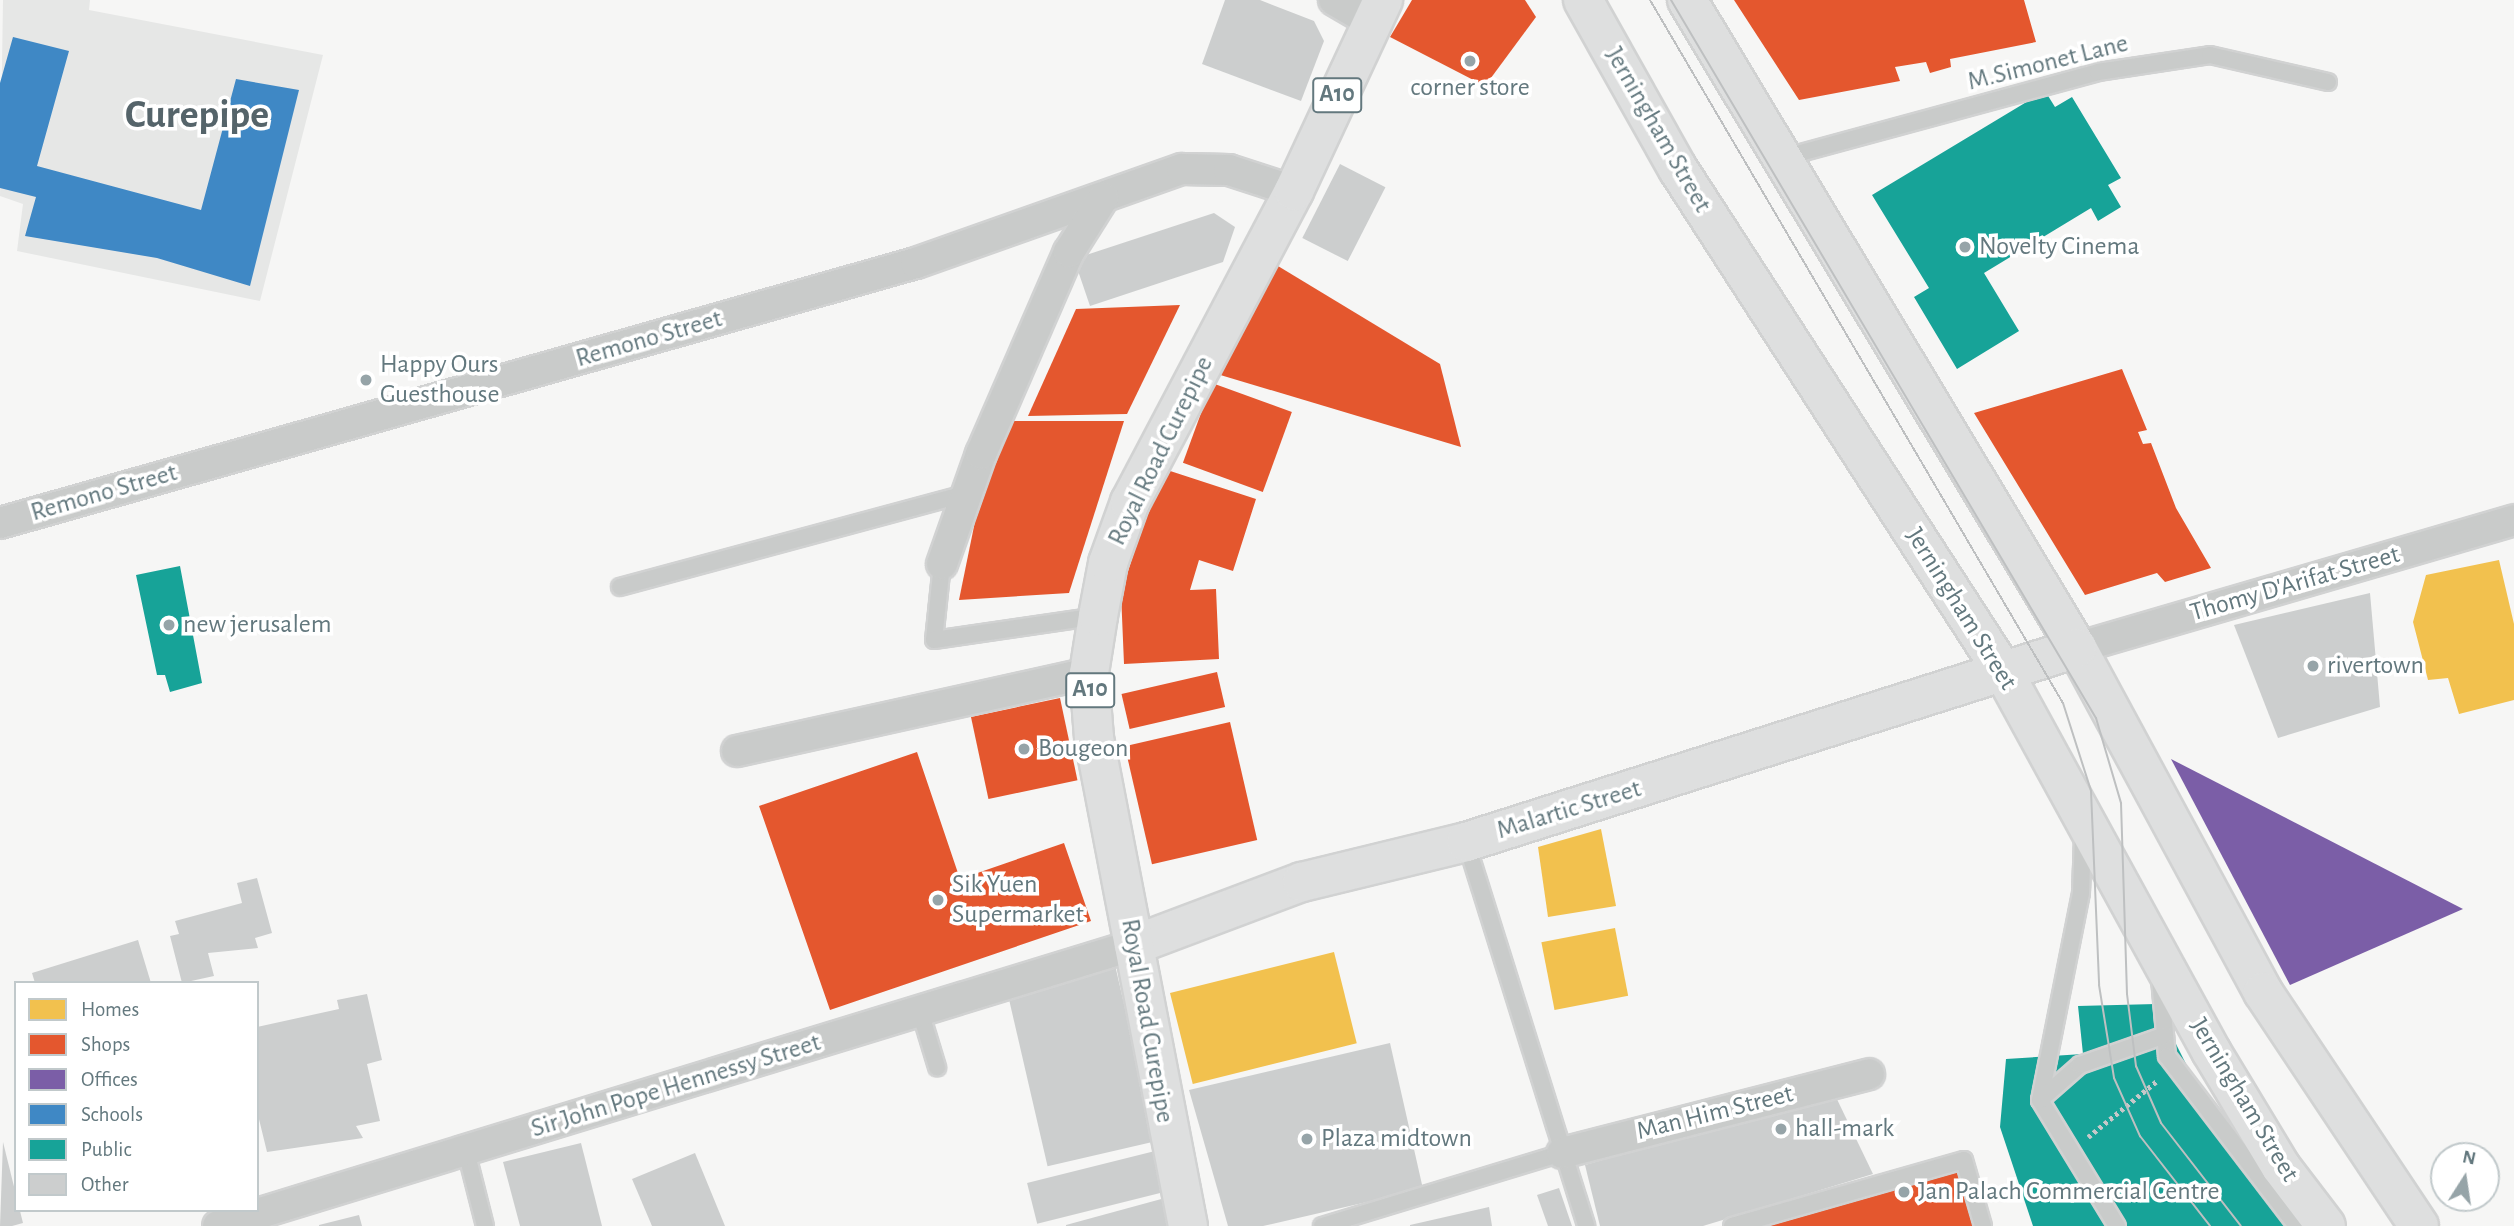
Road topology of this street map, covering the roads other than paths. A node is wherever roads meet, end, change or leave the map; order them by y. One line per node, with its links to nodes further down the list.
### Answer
1 (1334, 0): 4 (street)
2 (1583, 0): 17 (street, Jerningham Street)
3 (1687, 0): 6 (street)
4 (1376, 11): 7 (street, Royal Road Curepipe / A10)
5 (2328, 82): 6 (lane, M.Simonet Lane)
6 (1782, 158): 15 (street)
7 (1294, 191): 8 (street, Remono Street); 14 (street, Royal Road Curepipe / A10)
8 (1103, 198): 9 (street); 11 (street, Remono Street)
9 (968, 493): 12 (street); 13 (lane)
10 (2514, 520): 15 (street, Thomy D'Arifat Street)
11 (0, 523)
12 (942, 564): 14 (lane)
13 (620, 587)
14 (1098, 616): 16 (street, Royal Road Curepipe / A10)
15 (2077, 648): 17 (street, Malartic Street); 40 (street)
16 (1089, 673): 18 (street); 21 (street, Royal Road Curepipe / A10)
17 (2004, 673): 19 (street, Jerningham Street); 20 (street, Malartic Street)
18 (737, 751)
19 (2084, 817): 22 (street, Jerningham Street); 27 (lane)
20 (1466, 842): 21 (street, Malartic Street); 29 (lane)
21 (1134, 945): 23 (street, Sir John Pope Hennessy Street); 32 (street, Royal Road Curepipe / A10)
22 (2157, 950): 24 (lane); 39 (street, Jerningham Street)
23 (920, 1011): 25 (lane); 28 (street, Sir John Pope Hennessy Street)
24 (2165, 1035): 27 (lane); 38 (lane)
25 (937, 1067)
26 (1869, 1074): 29 (street, Man Him Street)
27 (2040, 1100): 37 (lane)
28 (466, 1151): 30 (street, Sir John Pope Hennessy Street); 31 (lane)
29 (1562, 1153): 33 (lane); 34 (lane)
30 (218, 1226)
31 (485, 1226)
32 (1188, 1226)
33 (1322, 1226)
34 (1586, 1226)
35 (1732, 1226): 36 (lane)
36 (1983, 1226)
37 (2117, 1226)
38 (2297, 1226)
39 (2326, 1226)
40 (2419, 1226)

